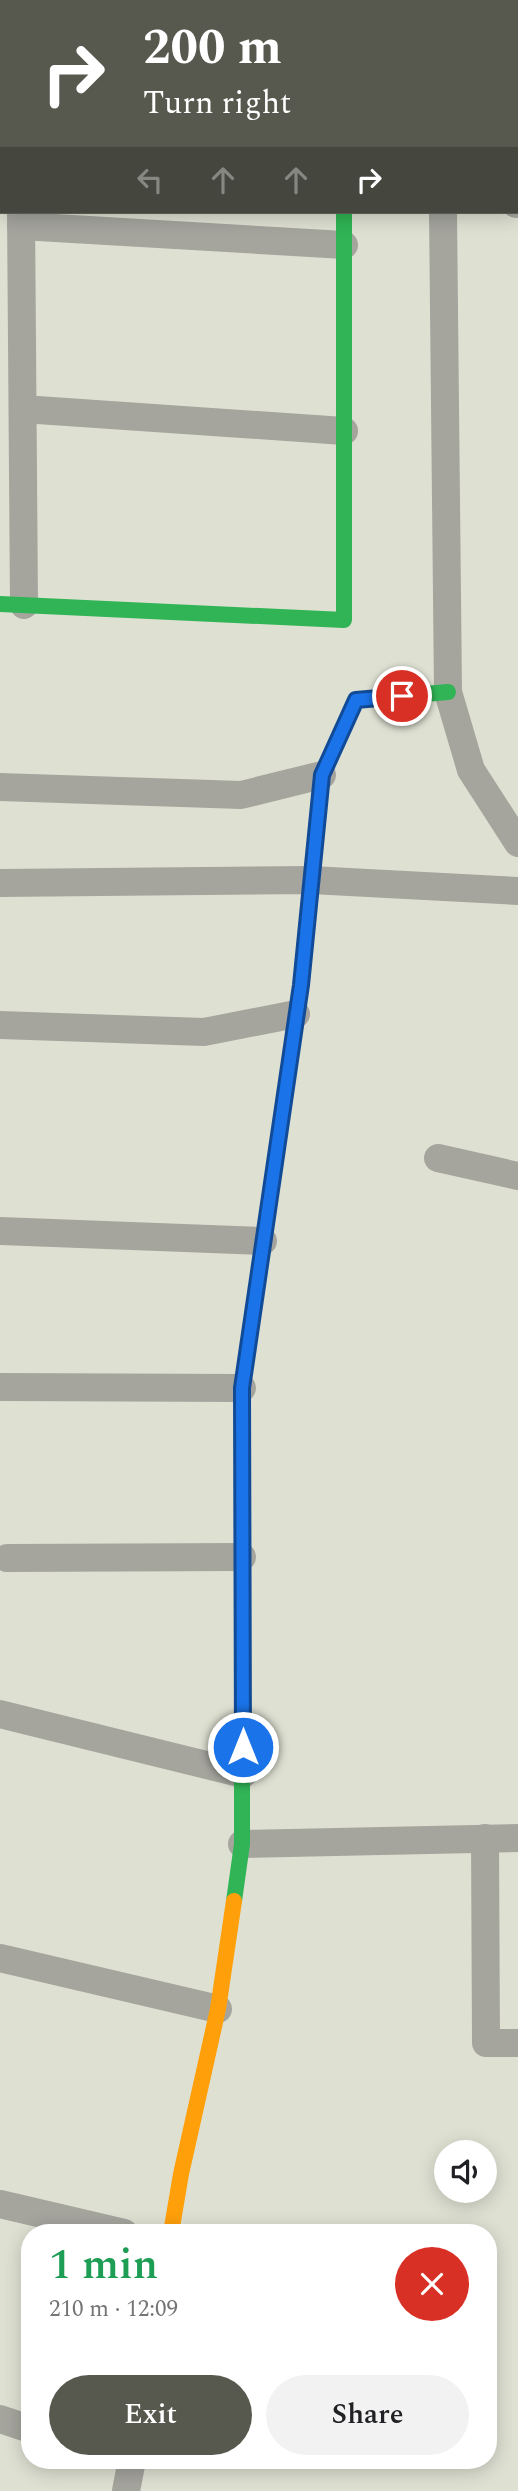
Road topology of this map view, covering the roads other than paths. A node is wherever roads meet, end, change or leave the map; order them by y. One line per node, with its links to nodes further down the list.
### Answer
1 (344, 214): 4 (street)
2 (443, 214): 8 (street)
3 (21, 219): 4 (street); 5 (street)
4 (344, 244): 6 (street)
5 (23, 409): 6 (street); 7 (street)
6 (344, 431): 7 (street)
7 (12, 605)
8 (448, 692): 9 (street); 11 (street)
9 (322, 775): 10 (street); 12 (street)
10 (0, 788)
11 (518, 842)
12 (311, 880): 13 (street); 14 (street); 15 (street)
13 (0, 883)
14 (518, 891)
15 (296, 1014): 16 (street); 20 (street)
16 (0, 1025)
17 (438, 1158): 18 (street)
18 (518, 1176)
19 (0, 1231): 20 (street)
20 (263, 1241): 22 (street)
21 (0, 1387): 22 (street)
22 (242, 1388): 23 (street)
23 (242, 1557): 24 (street); 26 (street)
24 (7, 1558)
25 (0, 1714): 26 (street)
26 (243, 1774): 29 (street)
27 (485, 1838): 28 (street); 29 (street); 32 (street)
28 (518, 1838)
29 (242, 1844): 31 (street)
30 (0, 1958): 31 (street)
31 (218, 2009): 35 (street)
32 (518, 2043)
33 (0, 2204): 34 (street)
34 (86, 2224)
35 (173, 2224)
36 (0, 2419): 37 (street)
37 (21, 2426)

